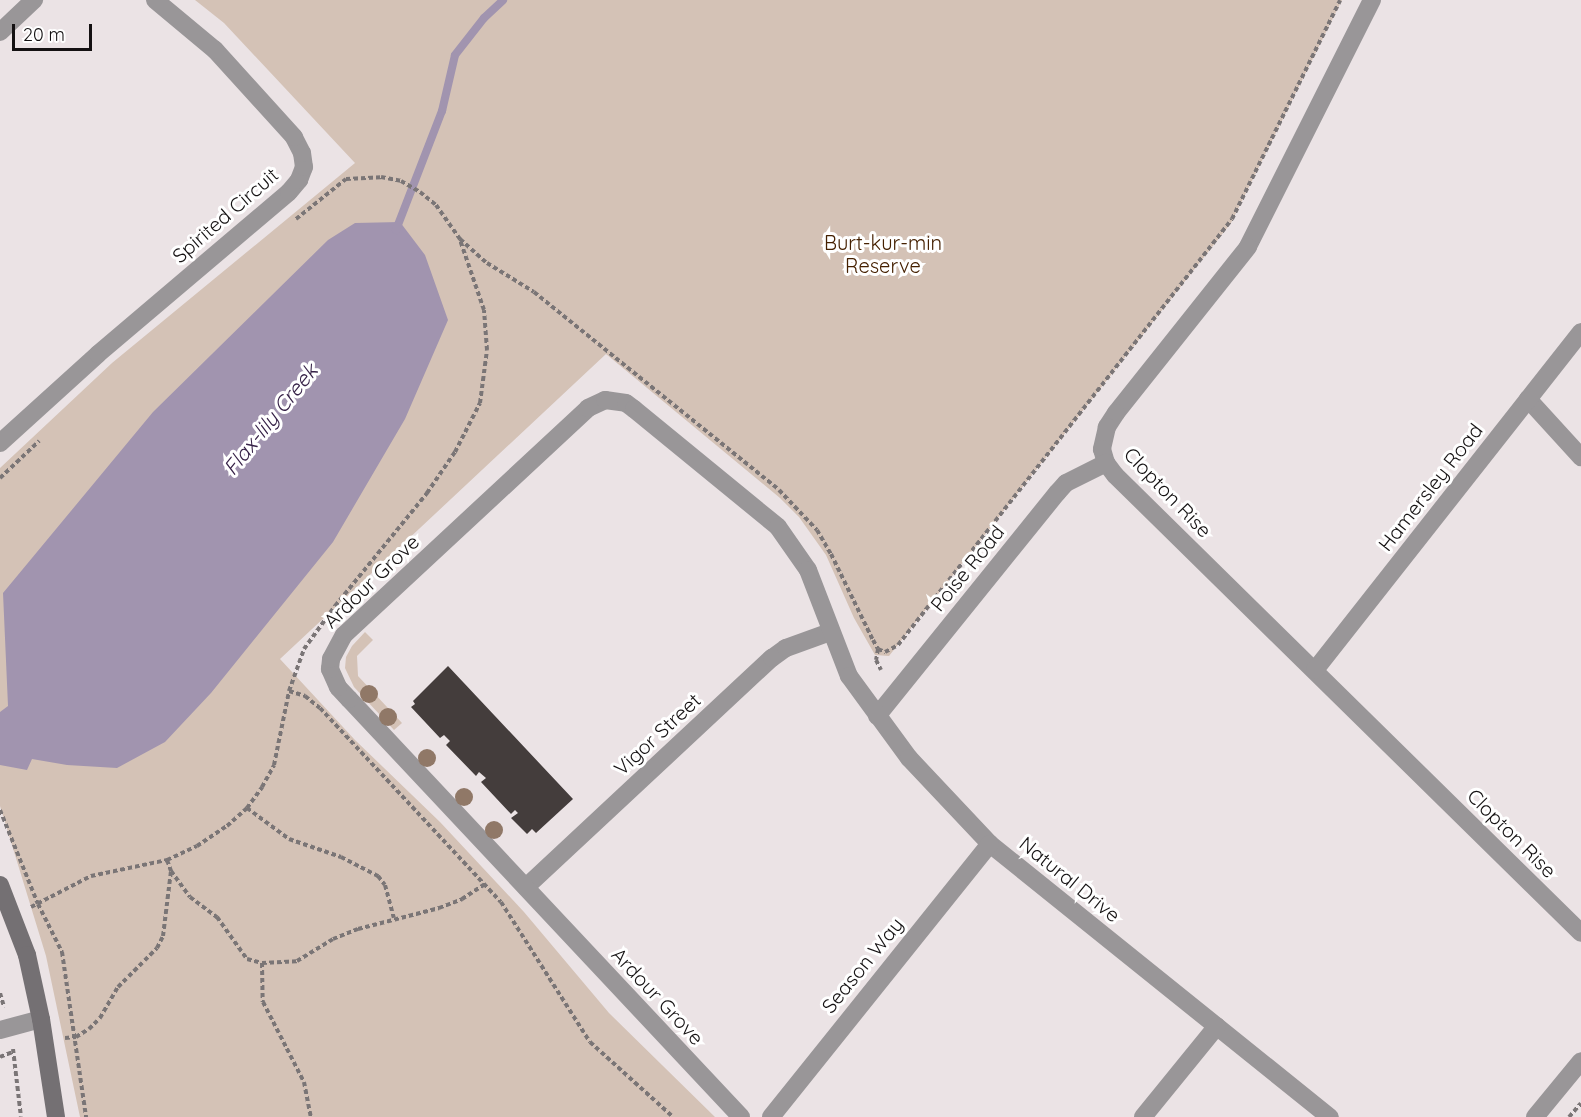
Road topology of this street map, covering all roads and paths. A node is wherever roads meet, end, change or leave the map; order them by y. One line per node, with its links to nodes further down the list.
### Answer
1 (34, 0): 5 (street)
2 (155, 0): 11 (street, Spirited Circuit)
3 (1340, 0): 16 (path)
4 (1372, 0): 13 (street, Clopton Rise)
5 (0, 32)
6 (295, 220): 7 (path)
7 (460, 239): 16 (path); 19 (path)
8 (1581, 332): 9 (street, Hamersley Road)
9 (1528, 399): 12 (street); 18 (street, Hamersley Road)
10 (40, 440): 14 (path)
11 (0, 443)
12 (1581, 457)
13 (1106, 463): 18 (street, Clopton Rise); 20 (street, Poise Road)
14 (0, 478)
15 (830, 632): 20 (street, Natural Drive); 24 (street, Ardour Grove); 28 (street, Vigor Street)
16 (878, 650): 17 (path)
17 (881, 670)
18 (1315, 670): 31 (street, Clopton Rise)
19 (289, 691): 21 (path); 27 (path)
20 (877, 716): 22 (street, Natural Drive)
21 (247, 808): 23 (path); 30 (path)
22 (990, 844): 35 (street, Natural Drive); 47 (street, Season Way)
23 (167, 860): 25 (path); 29 (path)
24 (505, 865): 27 (path); 28 (street, Ardour Grove)
25 (171, 871): 32 (path); 37 (path)
26 (0, 885): 29 (street)
27 (484, 885): 30 (path); 45 (path)
28 (526, 887): 46 (street, Ardour Grove)
29 (12, 915): 34 (street)
30 (394, 918): 32 (path)
31 (1581, 933)
32 (261, 963): 44 (path)
33 (0, 993): 36 (path)
34 (41, 1019): 36 (street); 37 (street)
35 (1217, 1026): 48 (street); 49 (street, Natural Drive)
36 (4, 1028): 38 (path)
37 (45, 1042): 43 (street)
38 (14, 1051): 39 (path); 42 (path)
39 (0, 1057)
40 (1581, 1061): 50 (street)
41 (1581, 1102): 51 (path)
42 (21, 1117)
43 (56, 1117)
44 (311, 1117)
45 (673, 1117)
46 (741, 1117)
47 (771, 1117)
48 (1143, 1117)
49 (1330, 1117)
50 (1535, 1117)
51 (1569, 1117)

